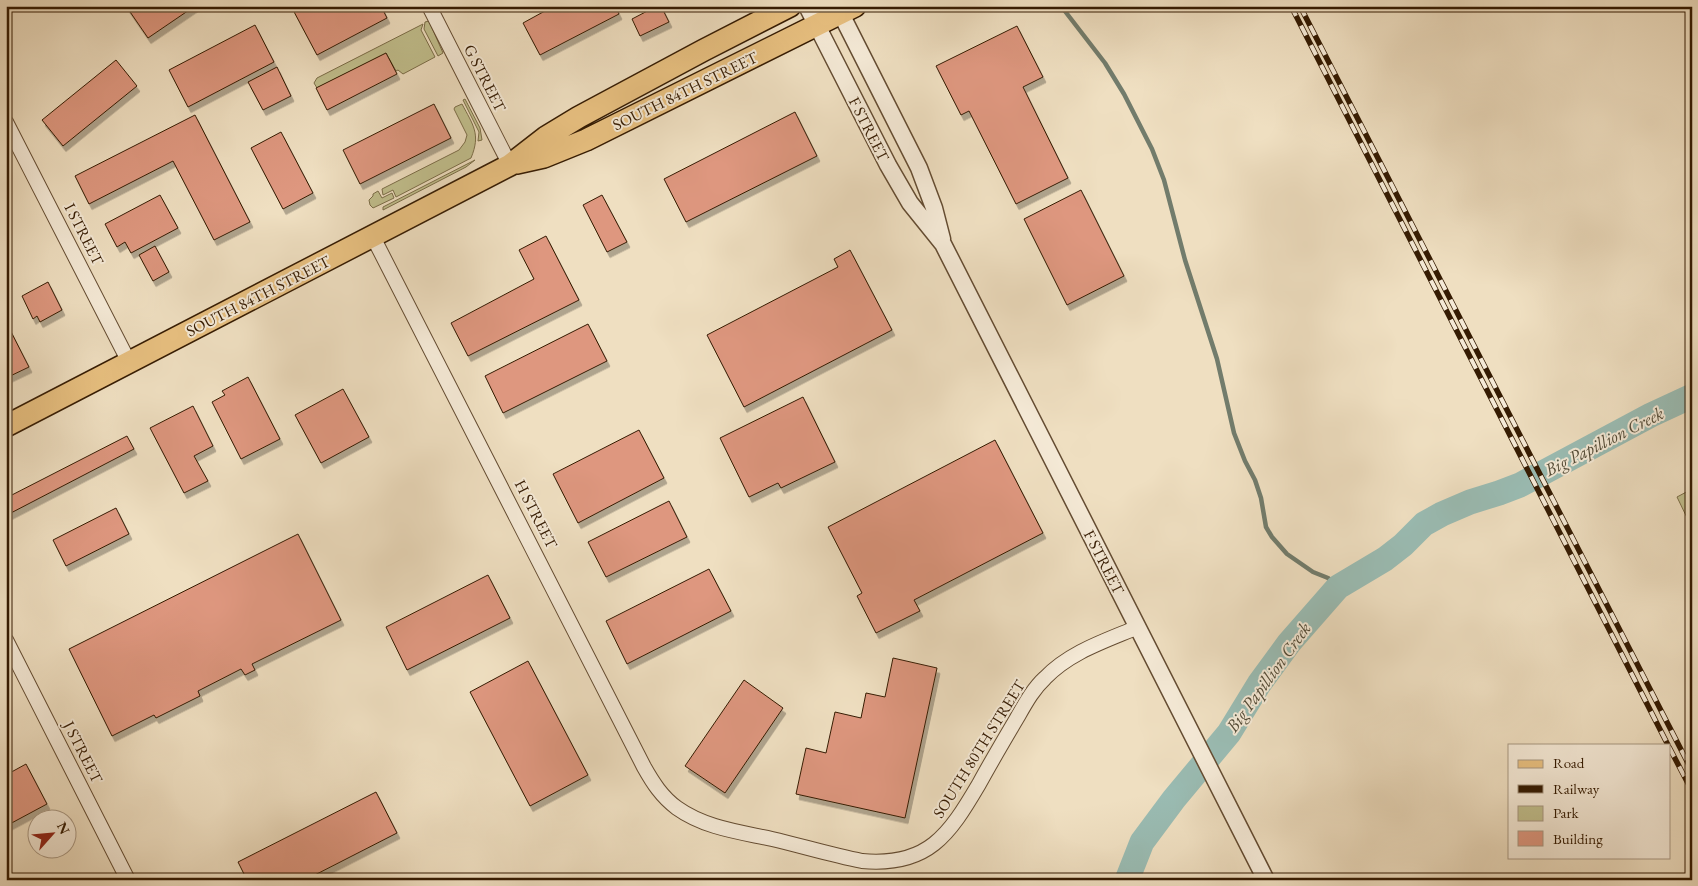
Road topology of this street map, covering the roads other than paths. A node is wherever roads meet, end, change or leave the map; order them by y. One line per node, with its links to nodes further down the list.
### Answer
1 (429, 6): 7 (street, G STREET)
2 (790, 6): 7 (main road, SOUTH 84TH STREET)
3 (807, 6): 5 (street, F STREET)
4 (845, 9): 5 (main road, SOUTH 84TH STREET); 9 (street, F STREET)
5 (817, 26): 7 (main road, SOUTH 84TH STREET); 9 (street, F STREET)
6 (6, 122): 10 (street, I STREET)
7 (510, 165): 8 (main road, SOUTH 84TH STREET)
8 (373, 237): 10 (main road, SOUTH 84TH STREET); 14 (street, H STREET)
9 (943, 244): 12 (street, F STREET)
10 (129, 362): 11 (main road, SOUTH 84TH STREET)
11 (6, 426)
12 (1138, 627): 14 (street, SOUTH 80TH STREET); 16 (street, F STREET)
13 (6, 640): 15 (street, J STREET)
14 (672, 804)
15 (128, 880)
16 (1266, 880)

